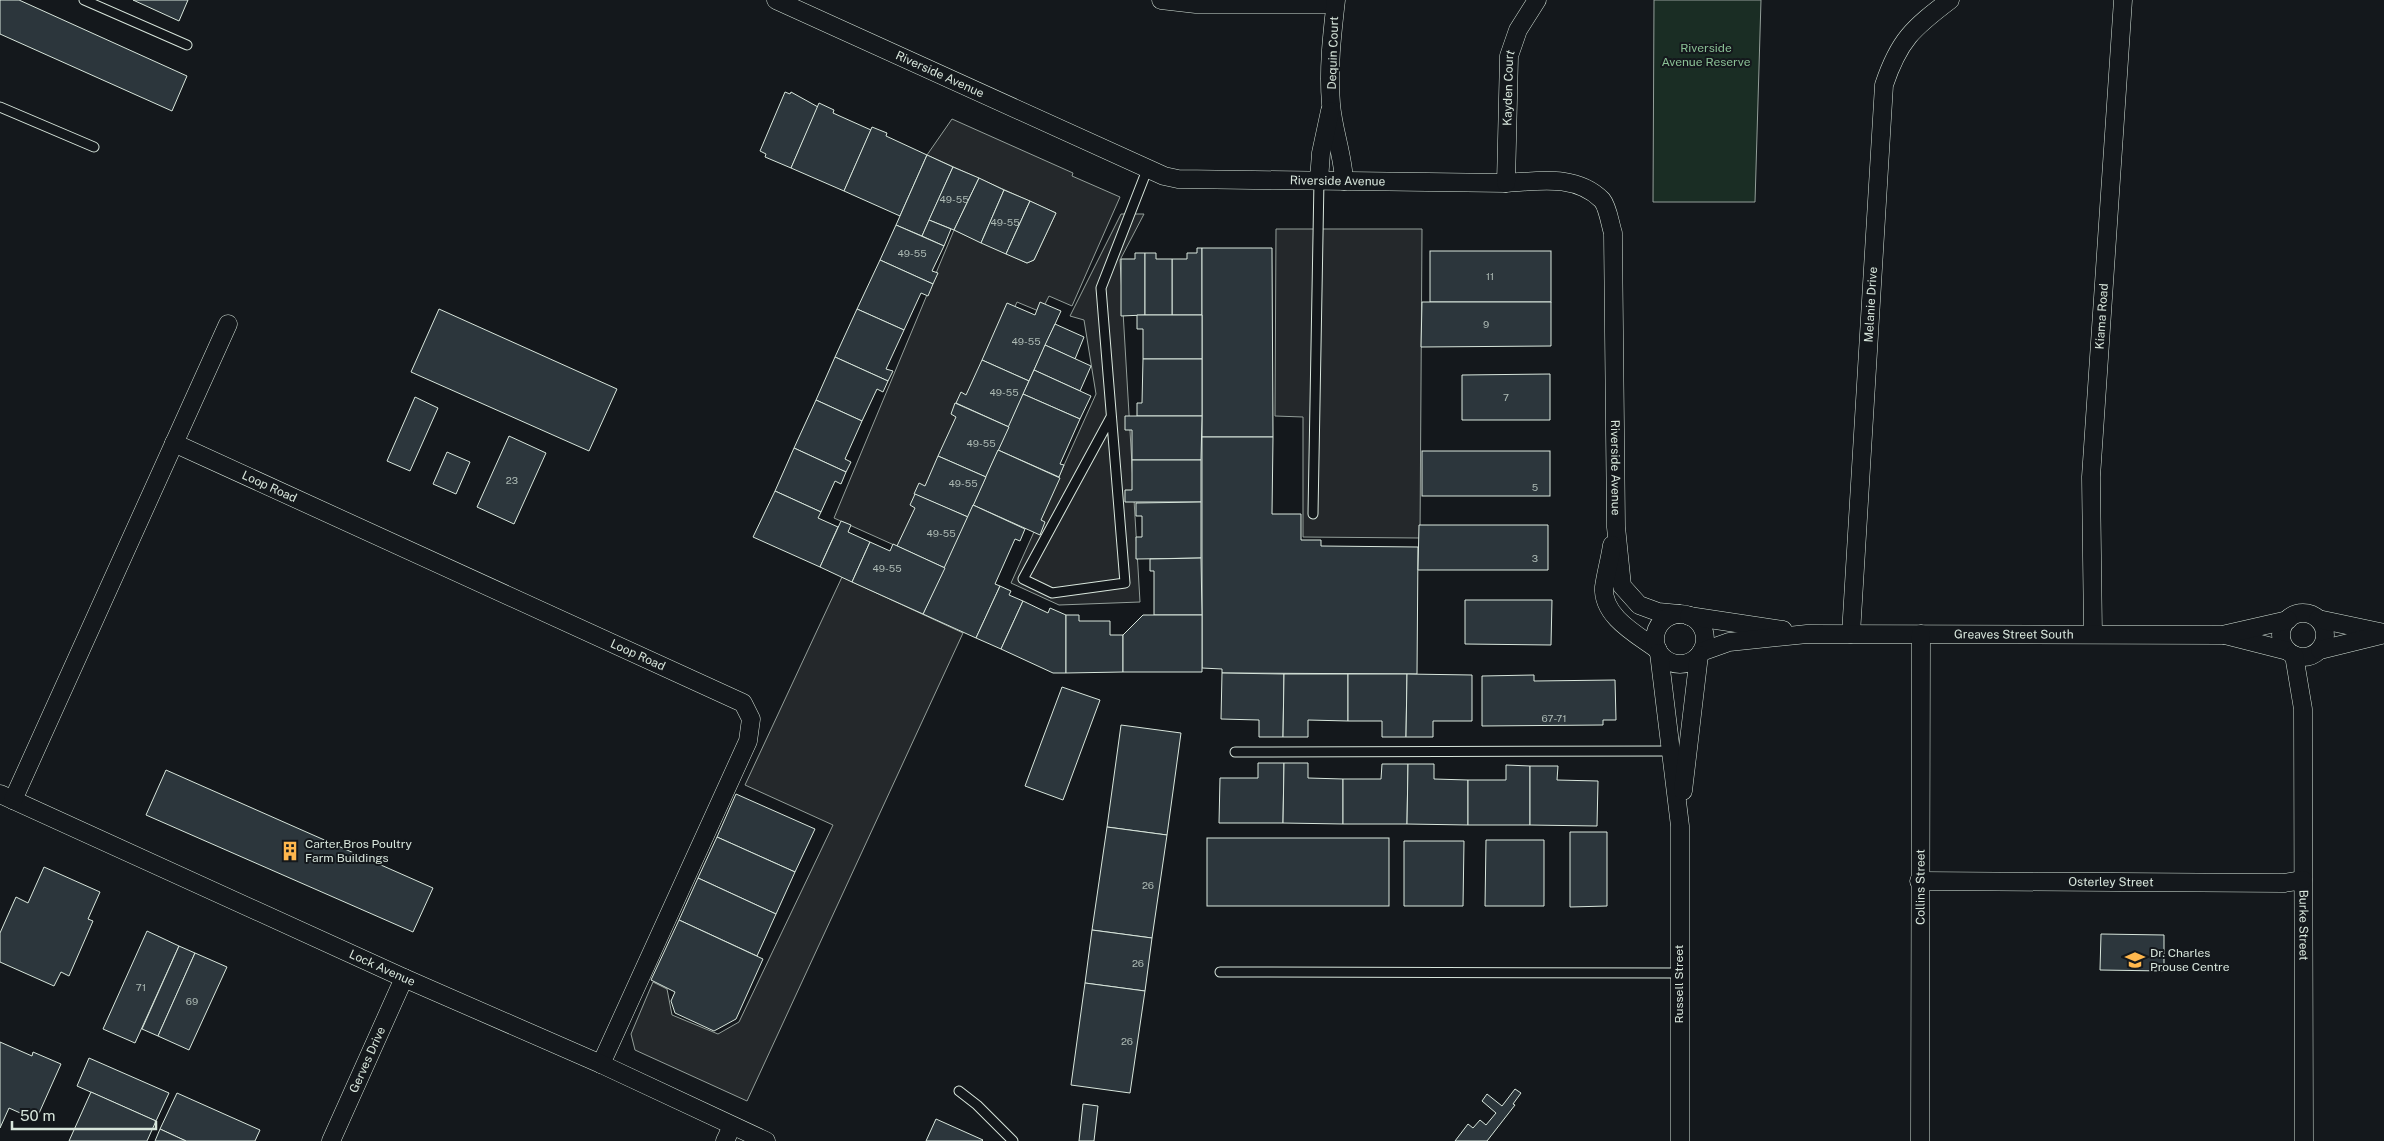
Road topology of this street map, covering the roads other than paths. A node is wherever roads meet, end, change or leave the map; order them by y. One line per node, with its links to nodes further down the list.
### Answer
1 (84, 0): 8 (lane)
2 (776, 0): 12 (street, Riverside Avenue)
3 (1161, 0): 7 (street)
4 (1537, 0): 15 (street, Kayden Court)
5 (1950, 0): 25 (street, Melanie Drive)
6 (2123, 0): 27 (street, Kiama Road)
7 (1336, 2): 9 (street, Dequin Court)
8 (187, 45)
9 (1331, 106): 13 (street, Dequin Court); 14 (street, Dequin Court)
10 (0, 107): 11 (lane)
11 (94, 147)
12 (1147, 170): 13 (street, Riverside Avenue); 17 (lane)
13 (1319, 180): 14 (street, Riverside Avenue); 19 (lane)
14 (1344, 181): 15 (street, Riverside Avenue)
15 (1506, 183): 20 (street, Riverside Avenue)
16 (228, 324): 18 (street)
17 (1112, 417): 17 (lane)
18 (174, 443): 37 (street); 43 (street, Loop Road)
19 (1313, 514)
20 (1616, 527): 21 (street, Riverside Avenue); 30 (street, Riverside Avenue)
21 (1684, 615): 24 (street, Greaves Street South); 30 (street); 32 (street)
22 (2318, 619): 23 (street); 28 (street); 31 (street)
23 (2288, 620): 29 (street, Greaves Street South); 33 (street)
24 (1807, 634): 25 (street, Greaves Street South); 32 (street, Greaves Street South)
25 (1851, 634): 26 (street, Greaves Street South)
26 (1921, 634): 27 (street, Greaves Street South); 39 (street, Collins Street)
27 (2092, 634): 29 (street, Greaves Street South)
28 (2384, 634): 31 (street)
29 (2222, 635): 33 (street, Greaves Street South)
30 (1658, 651): 32 (street); 35 (street, Russell Street)
31 (2318, 652): 33 (street); 34 (street, Burke Street)
32 (1700, 653): 35 (street, Russell Street)
33 (2291, 654): 34 (street, Burke Street)
34 (2303, 709): 38 (street, Burke Street)
35 (1680, 751): 36 (lane); 41 (street, Russell Street)
36 (1236, 752)
37 (6, 797): 42 (street, Lock Avenue)
38 (2303, 880): 39 (street, Osterley Street); 51 (street, Burke Street)
39 (1919, 881): 50 (street, Collins Street)
40 (1220, 972): 41 (lane)
41 (1679, 973): 49 (street, Russell Street)
42 (404, 978): 43 (street, Lock Avenue); 46 (street, Gerves Drive)
43 (601, 1064): 45 (street, Lock Avenue)
44 (959, 1091): 48 (lane)
45 (729, 1134): 47 (street, Lock Avenue)
46 (331, 1141)
47 (766, 1141)
48 (1013, 1141)
49 (1680, 1141)
50 (1920, 1141)
51 (2304, 1141)

